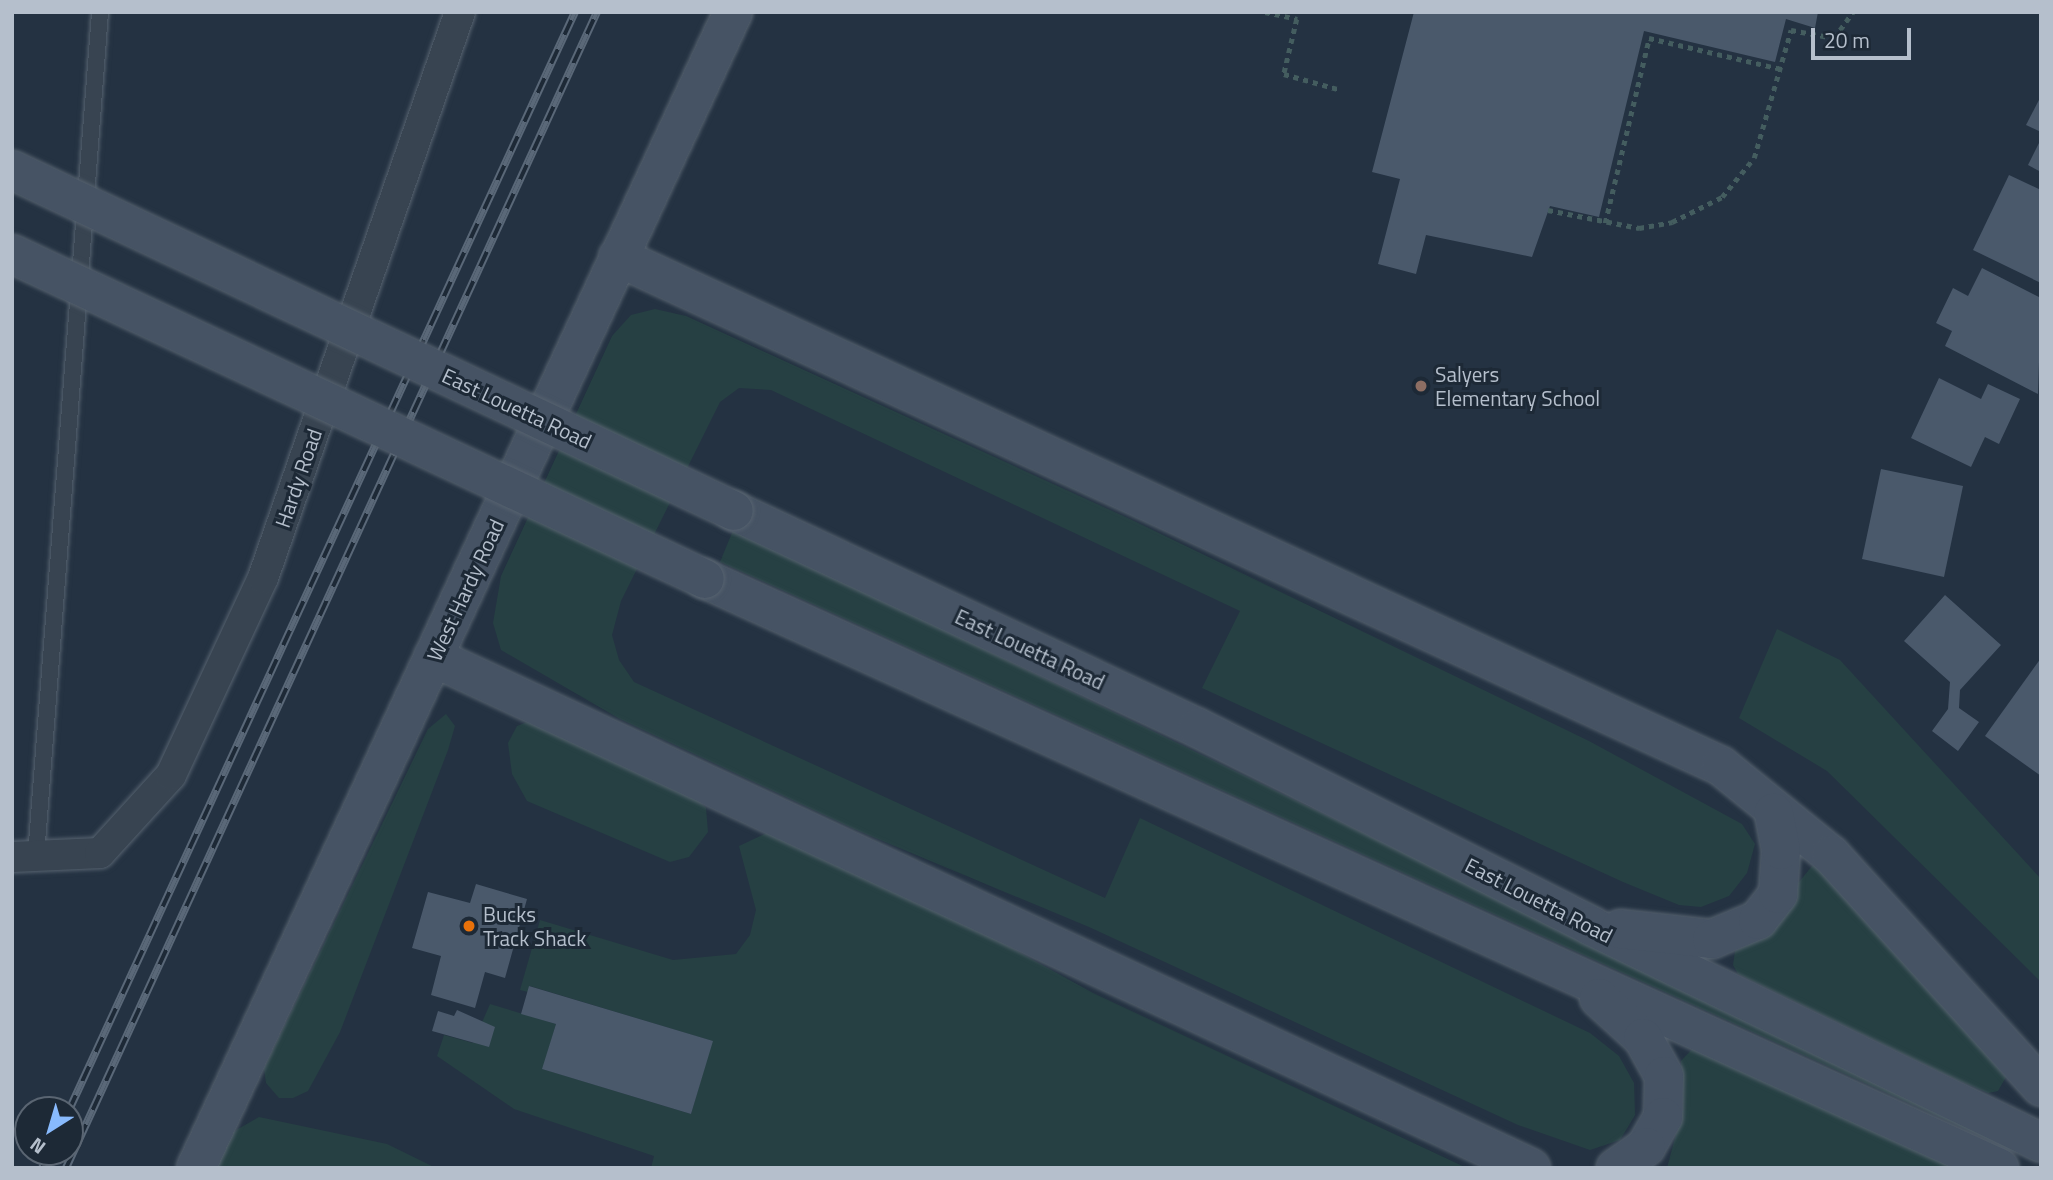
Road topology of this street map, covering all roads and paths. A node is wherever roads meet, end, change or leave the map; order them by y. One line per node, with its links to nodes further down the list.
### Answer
1 (100, 12): 15 (lane)
2 (460, 12): 15 (street, Hardy Road)
3 (733, 12): 12 (main road, West Hardy Road)
4 (1265, 12): 7 (path)
5 (1853, 12): 6 (path)
6 (1781, 69): 10 (path); 10 (path)
7 (1341, 90)
8 (12, 170): 16 (main road, East Louetta Road, bridge)
9 (1548, 210): 10 (path)
10 (1605, 223)
11 (12, 254): 17 (main road, bridge)
12 (618, 257): 13 (main road, West Hardy Road); 14 (main road)
13 (433, 657): 20 (main road, West Hardy Road); 21 (main road)
14 (1774, 813): 16 (main road); 18 (main road)
15 (24, 856)
16 (1591, 926): 19 (main road, East Louetta Road)
17 (1575, 975): 22 (main road); 23 (main road)
18 (2041, 1087)
19 (2041, 1143)
20 (196, 1168)
21 (1531, 1168)
22 (1616, 1168)
23 (1999, 1168)

